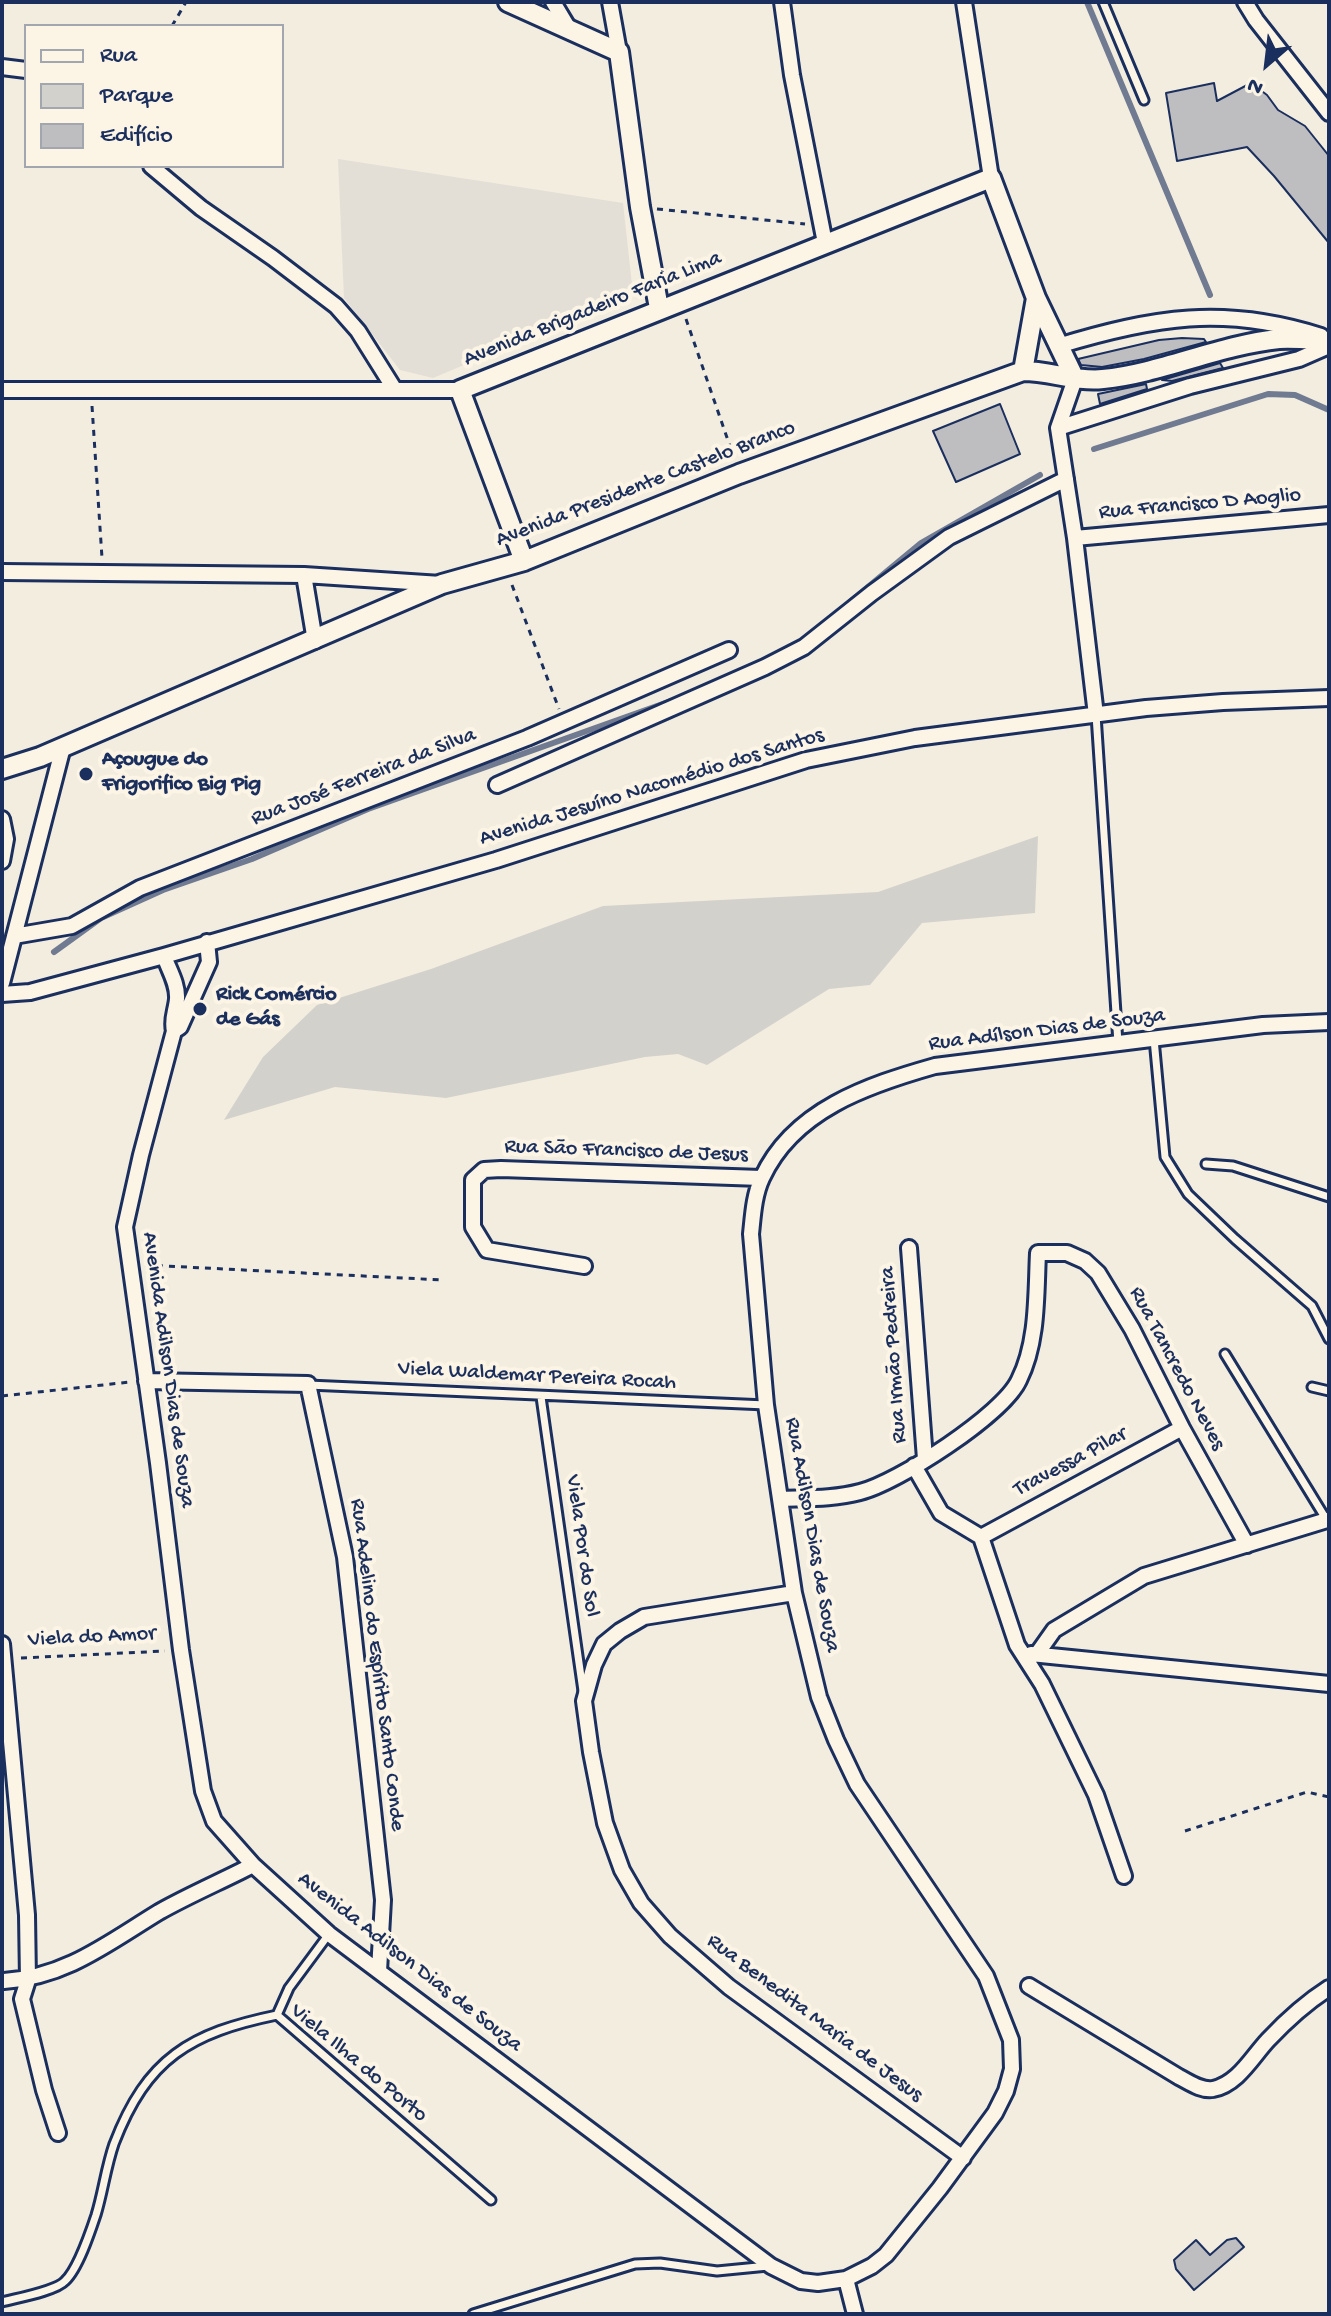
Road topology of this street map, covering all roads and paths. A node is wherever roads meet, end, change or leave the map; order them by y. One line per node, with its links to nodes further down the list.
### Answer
1 (186, 2): 9 (path)
2 (508, 2): 10 (street)
3 (553, 2): 10 (street)
4 (610, 2): 11 (street)
5 (782, 2): 19 (street)
6 (964, 2): 17 (street)
7 (1103, 2): 14 (lane)
8 (1245, 2): 15 (street)
9 (173, 24)
10 (572, 32): 11 (street)
11 (619, 52): 18 (street)
12 (2, 67): 13 (street)
13 (24, 70)
14 (1144, 100)
15 (1329, 113)
16 (153, 168): 29 (street)
17 (991, 178): 19 (street, Avenida Brigadeiro Faria Lima); 20 (street)
18 (640, 207): 19 (path); 22 (street)
19 (823, 234): 21 (street, Avenida Brigadeiro Faria Lima)
20 (1036, 298): 24 (street); 25 (street)
21 (680, 301): 22 (street, Avenida Brigadeiro Faria Lima); 32 (path)
22 (659, 308): 30 (street, Avenida Brigadeiro Faria Lima)
23 (1329, 342): 24 (street); 26 (street, Avenida Presidente Castelo Branco); 31 (street)
24 (1058, 346): 26 (street)
25 (1023, 371): 26 (street, Avenida Presidente Castelo Branco); 32 (street, Avenida Presidente Castelo Branco)
26 (1075, 379): 31 (street)
27 (2, 390): 28 (street, Avenida Brigadeiro Faria Lima)
28 (91, 390): 29 (street, Avenida Brigadeiro Faria Lima); 39 (path)
29 (395, 390): 30 (street, Avenida Brigadeiro Faria Lima)
30 (460, 390): 36 (street)
31 (1058, 428): 33 (street)
32 (739, 474): 36 (street, Avenida Presidente Castelo Branco)
33 (1066, 479): 35 (street); 49 (street)
34 (1329, 515): 35 (street, Rua Francisco D Aoglio)
35 (1075, 538): 45 (street)
36 (524, 561): 37 (street, Avenida Presidente Castelo Branco)
37 (505, 566): 41 (street, Avenida Presidente Castelo Branco); 46 (path)
38 (2, 572): 39 (street)
39 (103, 573): 40 (street)
40 (304, 575): 41 (street); 42 (street)
41 (442, 584): 42 (street, Avenida Presidente Castelo Branco)
42 (315, 641): 47 (street, Avenida Presidente Castelo Branco)
43 (729, 650): 46 (street, Rua José Ferreira da Silva)
44 (1329, 698): 45 (street, Avenida Jesuíno Nacomédio dos Santos)
45 (1096, 715): 53 (street, Avenida Jesuíno Nacomédio dos Santos); 60 (lane)
46 (564, 722): 52 (street, Rua José Ferreira da Silva)
47 (63, 747): 48 (street, Avenida Presidente Castelo Branco); 52 (street)
48 (2, 769)
49 (497, 785)
50 (2, 819): 51 (street)
51 (2, 861)
52 (14, 936): 55 (street)
53 (207, 942): 54 (street, Avenida Jesuíno Nacomédio dos Santos); 58 (street, Avenida Adilson Dias de Souza)
54 (164, 956): 56 (street, Avenida Jesuíno Nacomédio dos Santos); 58 (street, Avenida Adilson Dias de Souza)
55 (2, 986): 56 (street)
56 (2, 995)
57 (1329, 1022): 59 (street, Rua Adílson Dias de Souza)
58 (174, 1031): 65 (street, Avenida Adilson Dias de Souza)
59 (1154, 1039): 60 (street, Rua Adílson Dias de Souza); 68 (lane)
60 (1118, 1043): 62 (street, Rua Adílson Dias de Souza)
61 (1206, 1164): 63 (lane)
62 (761, 1178): 66 (street, Rua São Francisco de Jesus); 76 (street, Rua Adilson Dias de Souza)
63 (1329, 1197)
64 (909, 1248): 78 (street, Rua Irmão Pedreira)
65 (129, 1264): 67 (path); 70 (street, Avenida Adilson Dias de Souza)
66 (584, 1266)
67 (443, 1280)
68 (1329, 1339)
69 (1225, 1354): 80 (lane)
70 (146, 1381): 71 (street); 74 (path); 84 (street, Avenida Adilson Dias de Souza)
71 (308, 1384): 75 (lane, Viela Waldemar Pereira Rocah); 94 (street, Rua Adelino do Espírito Santo Conde)
72 (1312, 1387): 73 (lane)
73 (1329, 1391)
74 (2, 1396)
75 (541, 1397): 76 (lane, Viela Waldemar Pereira Rocah); 88 (lane, Viela Por do Sol)
76 (766, 1405): 79 (street, Rua Adilson Dias de Souza)
77 (1182, 1428): 78 (street, Rua Tancredo Neves); 81 (street, Travessa Pilar); 82 (street, Rua Tancredo Neves)
78 (920, 1462): 79 (street); 81 (street)
79 (780, 1499): 83 (street, Rua Adilson Dias de Souza)
80 (1328, 1521): 82 (street)
81 (981, 1537): 86 (street)
82 (1247, 1545): 86 (street)
83 (794, 1593): 88 (street, Rua Benedita Maria de Jesus); 101 (street, Rua Adilson Dias de Souza)
84 (181, 1650): 85 (path, Viela do Amor); 91 (street, Avenida Adilson Dias de Souza)
85 (3, 1651): 96 (street)
86 (1030, 1653): 87 (street); 92 (street)
87 (1329, 1684)
88 (584, 1701): 103 (street, Rua Benedita Maria de Jesus)
89 (1329, 1797): 90 (path)
90 (1185, 1831)
91 (253, 1865): 93 (street, Avenida Adilson Dias de Souza); 96 (street)
92 (1124, 1876)
93 (329, 1934): 94 (street, Avenida Adilson Dias de Souza); 100 (lane)
94 (379, 1971): 105 (street, Avenida Adilson Dias de Souza)
95 (3, 1976): 96 (street); 99 (street)
96 (28, 1980): 99 (street)
97 (1029, 1986): 98 (street)
98 (1329, 1988)
99 (22, 1999): 102 (street)
100 (277, 2015): 104 (lane, Viela Ilha do Porto); 107 (lane, Viela Ilha do Porto)
101 (1011, 2040): 103 (street, Avenida Adilson Dias de Souza)
102 (58, 2133)
103 (963, 2158): 106 (street, Avenida Adilson Dias de Souza)
104 (491, 2200)
105 (771, 2266): 106 (street, Avenida Adilson Dias de Souza); 108 (lane)
106 (846, 2279): 109 (street)
107 (2, 2302)
108 (473, 2314)
109 (855, 2314)

